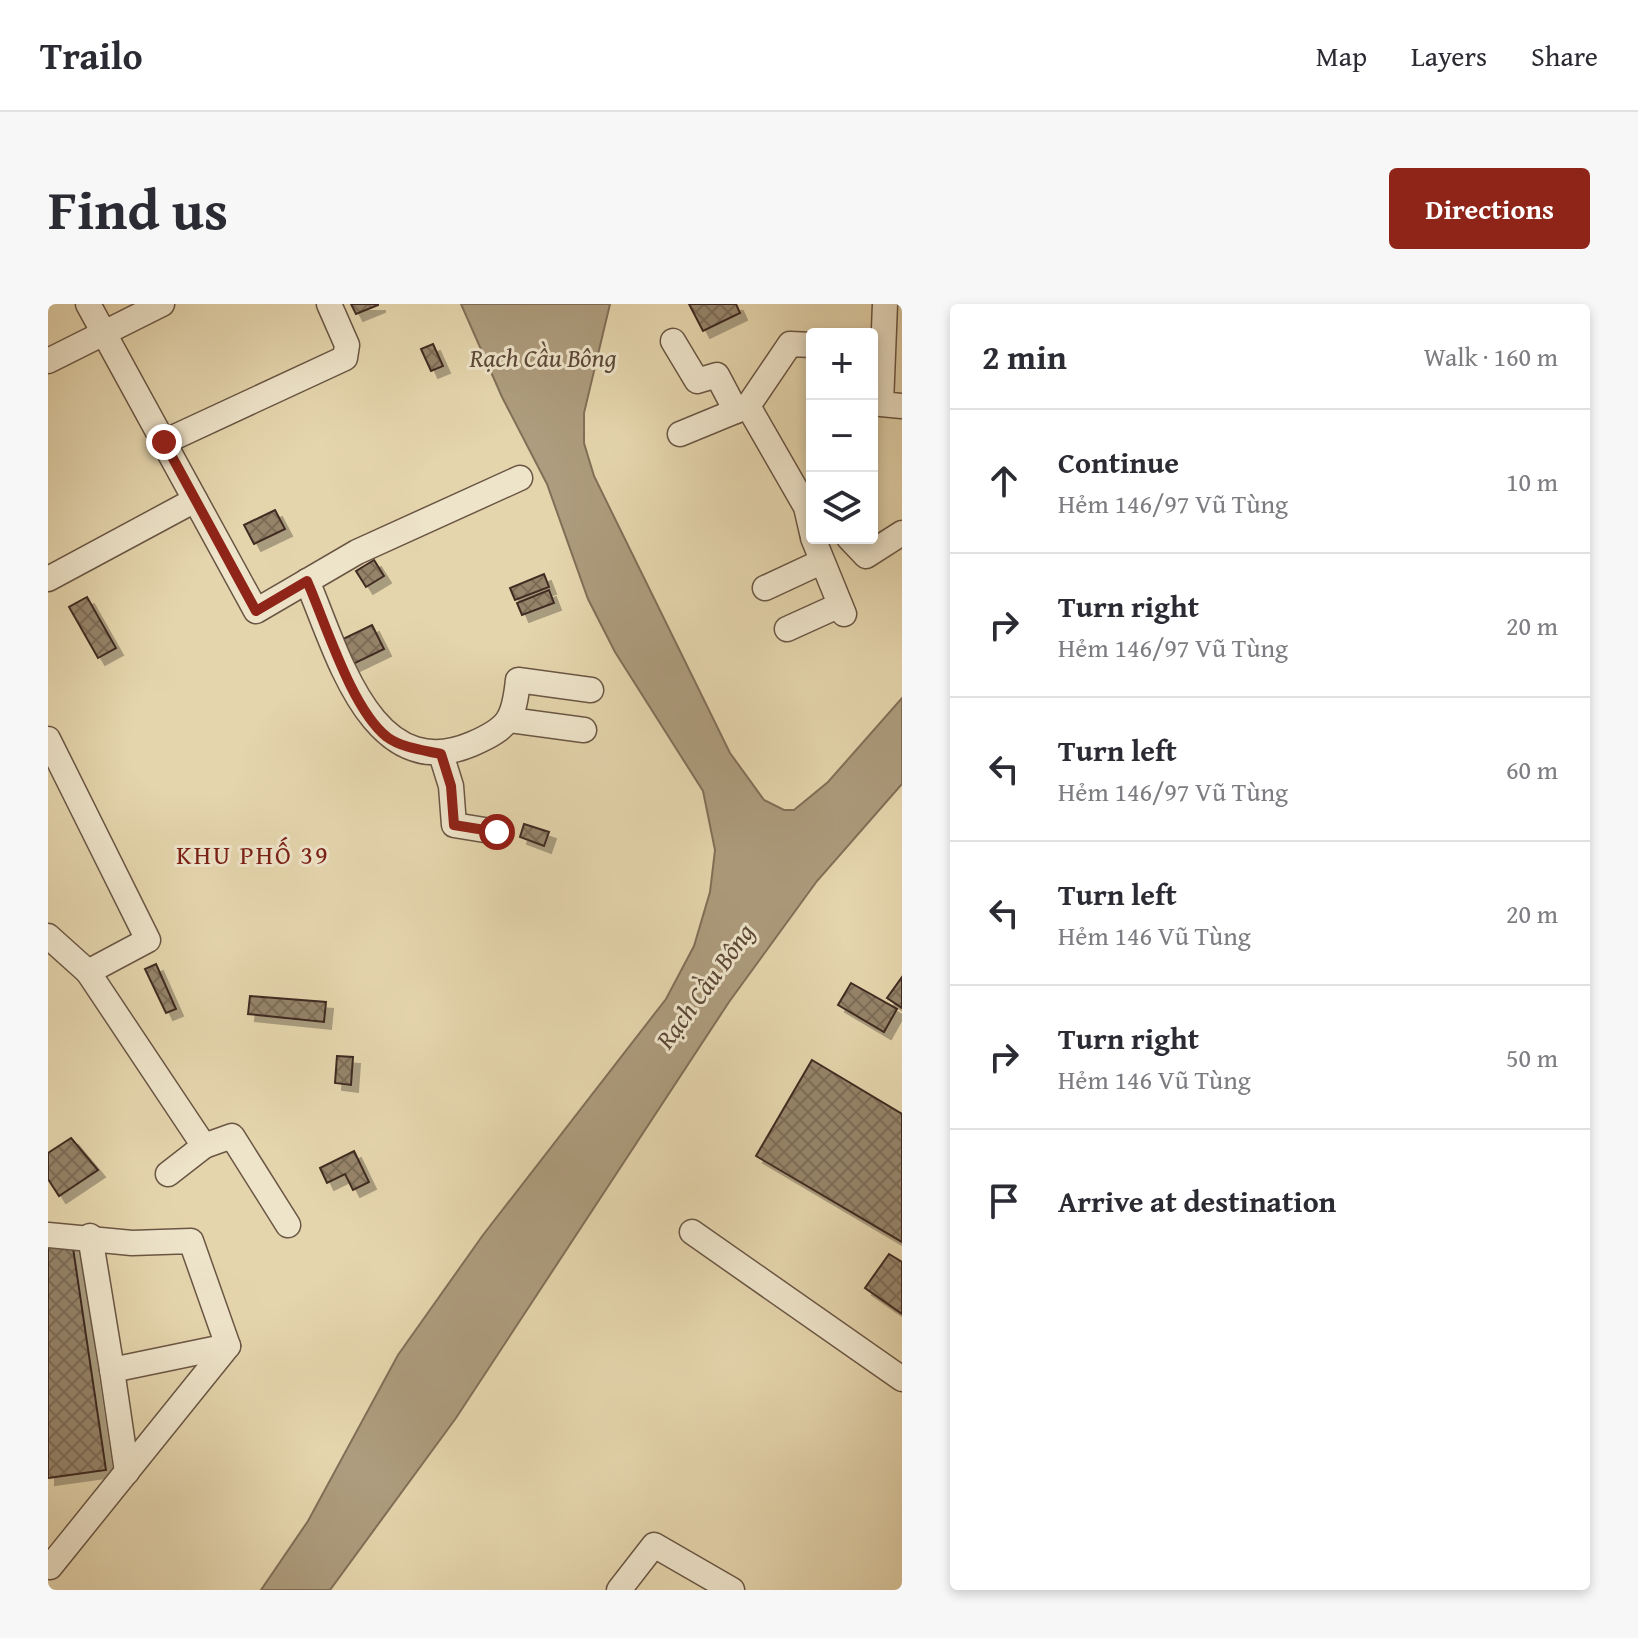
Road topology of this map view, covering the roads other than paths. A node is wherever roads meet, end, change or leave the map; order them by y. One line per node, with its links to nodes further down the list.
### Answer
1 (88, 304): 5 (street)
2 (162, 304): 5 (street)
3 (329, 304): 14 (street)
4 (885, 304): 8 (street)
5 (104, 333): 9 (street); 14 (street)
6 (673, 341): 12 (street)
7 (806, 345): 12 (street)
8 (878, 345)
9 (48, 361)
10 (878, 364): 11 (street)
11 (902, 406)
12 (742, 409): 13 (street); 17 (street)
13 (680, 434)
14 (164, 442): 16 (street)
15 (520, 478): 23 (street)
16 (195, 500): 22 (street); 23 (street)
17 (806, 503)
18 (902, 533): 20 (street)
19 (816, 544): 21 (street)
20 (855, 544)
21 (821, 562): 24 (street); 25 (street)
22 (48, 579)
23 (307, 581): 30 (street)
24 (765, 588)
25 (787, 629)
26 (591, 690): 27 (street)
27 (510, 720): 28 (street); 30 (street)
28 (584, 730)
29 (48, 739): 33 (street)
30 (441, 754): 31 (street)
31 (497, 832)
32 (48, 936): 33 (street)
33 (88, 972): 34 (street)
34 (204, 1146): 35 (street); 36 (street)
35 (168, 1174)
36 (288, 1225)
37 (692, 1232): 42 (street)
38 (48, 1235): 39 (street)
39 (90, 1236): 40 (street); 41 (street)
40 (228, 1346): 41 (street); 43 (street)
41 (112, 1370): 43 (street)
42 (902, 1379)
43 (127, 1472): 44 (street)
44 (48, 1564)
45 (619, 1590): 46 (street)
46 (732, 1590)

